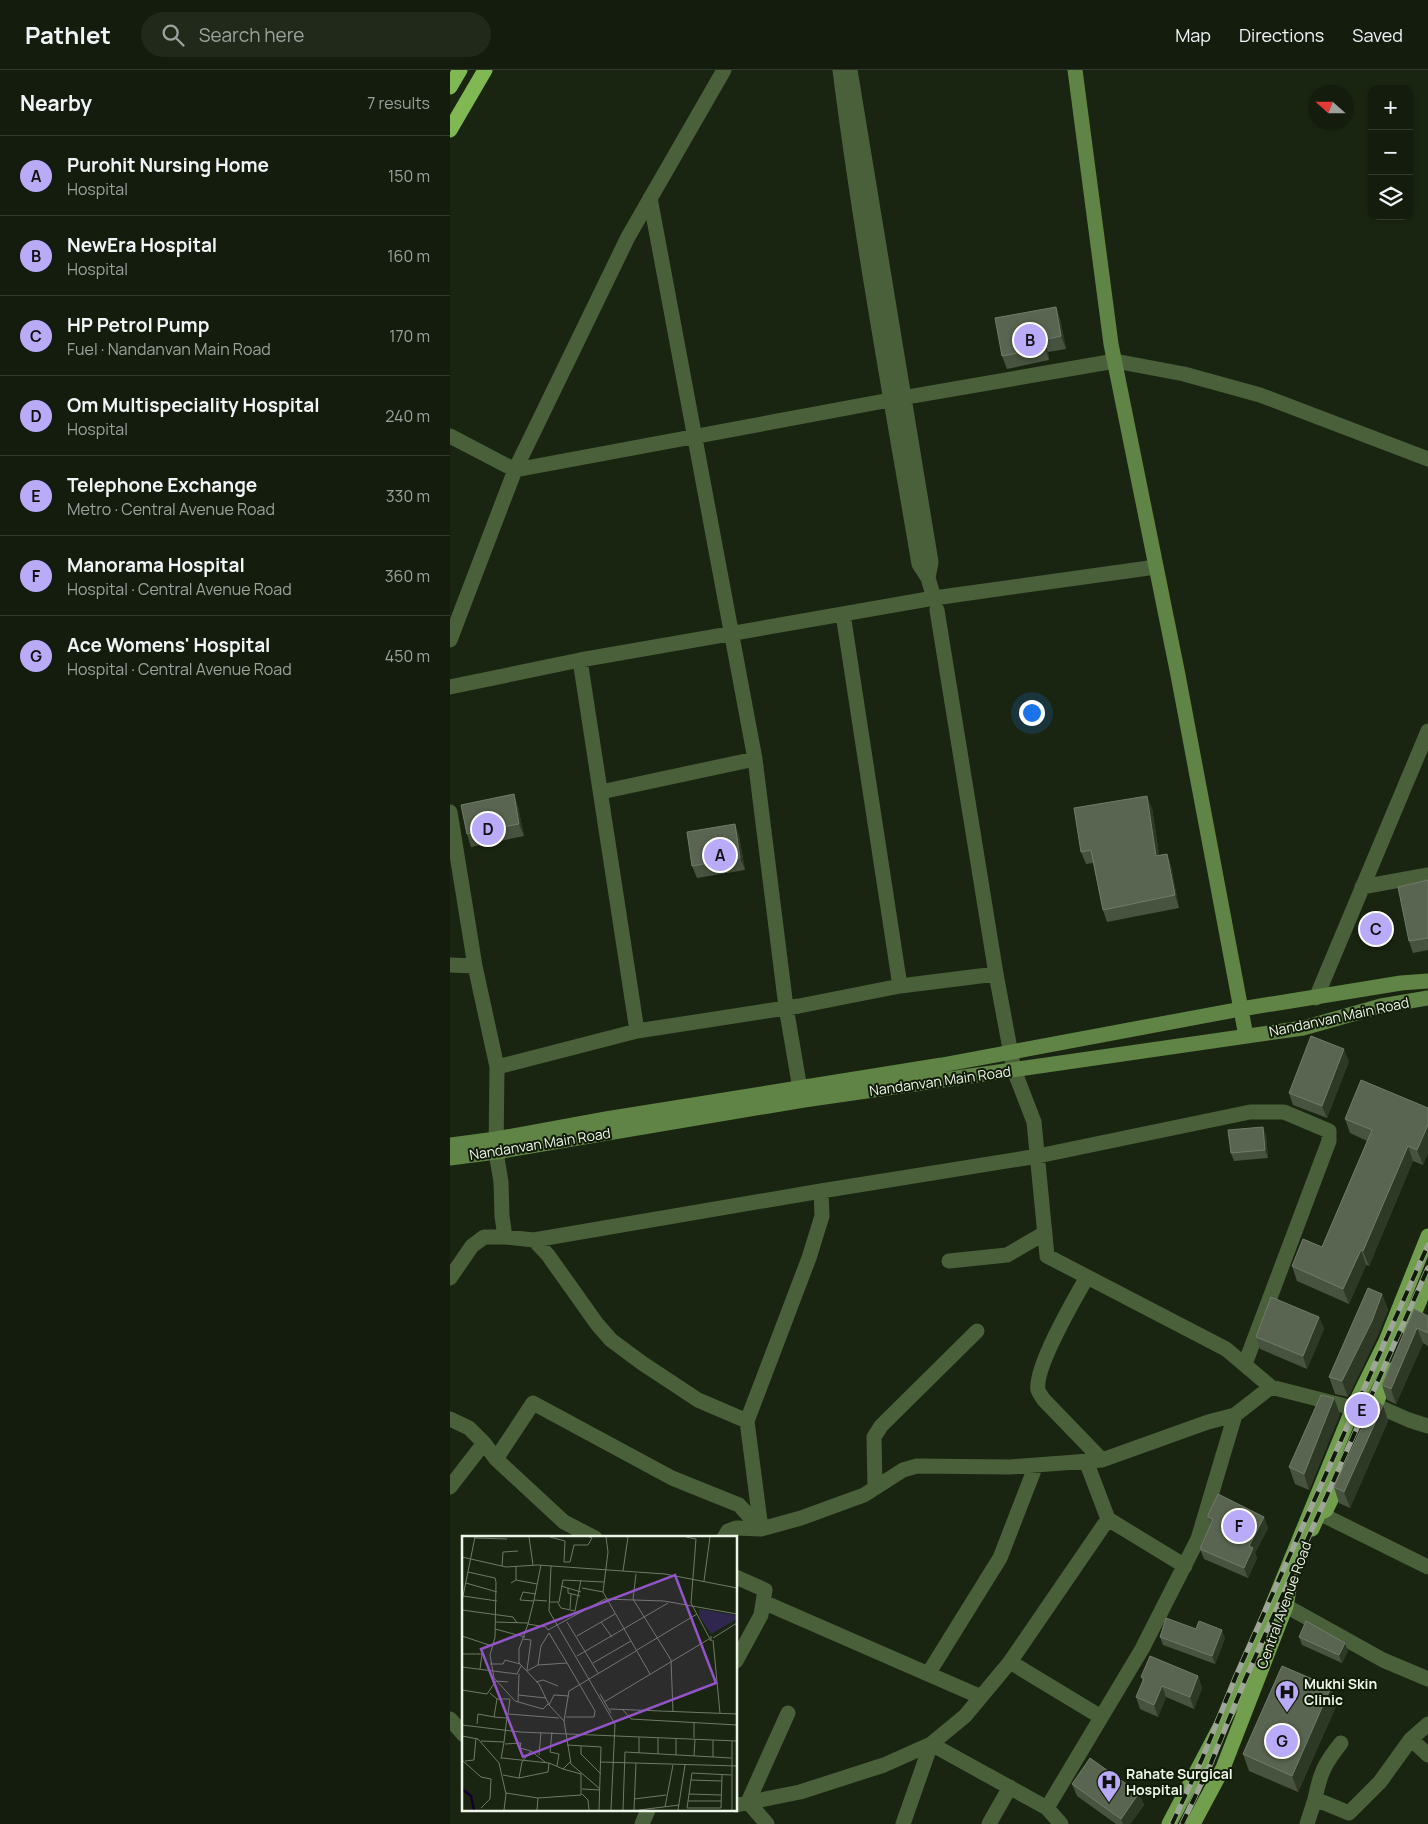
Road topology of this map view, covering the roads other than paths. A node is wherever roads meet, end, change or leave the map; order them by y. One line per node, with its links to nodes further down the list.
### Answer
1 (460, 70): 7 (highway)
2 (485, 70): 8 (highway)
3 (724, 70): 9 (street)
4 (840, 70): 11 (street)
5 (850, 70): 11 (street)
6 (1075, 70): 10 (main road)
7 (450, 87)
8 (450, 130)
9 (650, 198): 13 (street); 15 (street)
10 (1115, 361): 11 (street); 14 (street); 16 (main road)
11 (897, 399): 13 (street); 17 (street)
12 (450, 436): 15 (street)
13 (695, 437): 15 (street); 19 (street)
14 (1428, 459)
15 (515, 470): 20 (street)
16 (1156, 567): 17 (street); 37 (main road)
17 (935, 604): 18 (street); 31 (street)
18 (843, 614): 19 (street); 33 (street)
19 (732, 634): 21 (street); 24 (street)
20 (450, 640)
21 (580, 660): 22 (street); 25 (street)
22 (450, 687)
23 (1428, 731): 28 (street)
24 (755, 759): 25 (street); 36 (street)
25 (601, 792): 38 (street)
26 (450, 812): 30 (street)
27 (1428, 875): 28 (street)
28 (1362, 887): 34 (street)
29 (450, 965): 30 (street)
30 (475, 966): 41 (street)
31 (996, 974): 33 (street); 40 (street)
32 (1428, 981): 34 (main road)
33 (900, 986): 36 (street)
34 (1316, 998): 37 (main road)
35 (1428, 998): 39 (main road, Nandanvan Main Road)
36 (786, 1008): 38 (street); 43 (street)
37 (1241, 1009): 39 (main road); 40 (main road)
38 (637, 1031): 41 (street)
39 (1246, 1036): 42 (main road, Nandanvan Main Road)
40 (1011, 1052): 42 (street); 43 (main road)
41 (496, 1066): 45 (street)
42 (1014, 1070): 45 (main road, Nandanvan Main Road); 46 (street)
43 (800, 1089): 45 (main road)
44 (450, 1145): 45 (main road)
45 (496, 1146): 47 (main road, Nandanvan Main Road); 51 (street)
46 (1038, 1156): 48 (street); 49 (street); 60 (street)
47 (450, 1158)
48 (821, 1191): 52 (street); 66 (street)
49 (1045, 1232): 53 (street); 54 (street)
50 (1428, 1236): 63 (main road)
51 (505, 1237): 52 (street); 55 (street)
52 (534, 1240): 66 (street)
53 (949, 1260)
54 (1087, 1277): 60 (street); 72 (street)
55 (450, 1278)
56 (1428, 1281): 58 (main road)
57 (977, 1331): 76 (street)
58 (1402, 1343)
59 (1394, 1361): 62 (main road)
60 (1245, 1364): 61 (street)
61 (1271, 1387): 63 (street); 64 (street)
62 (1375, 1405): 63 (street); 67 (street); 68 (main road)
63 (1353, 1408): 109 (main road)
64 (1235, 1415): 72 (street); 82 (street)
65 (450, 1419): 69 (street)
66 (747, 1422): 79 (street)
67 (1428, 1426)
68 (1363, 1432)
69 (484, 1443): 71 (street); 75 (street)
70 (1351, 1458): 77 (main road, Central Avenue Road)
71 (496, 1459): 79 (street); 80 (street)
72 (1102, 1460): 73 (street)
73 (1086, 1461): 74 (street); 78 (street)
74 (1036, 1465): 76 (street); 89 (street)
75 (450, 1486)
76 (875, 1488): 79 (street)
77 (1319, 1513): 83 (street); 86 (main road, Central Avenue Road)
78 (1108, 1519): 82 (street); 88 (street)
79 (761, 1529): 81 (street)
80 (591, 1536)
81 (725, 1536)
82 (1185, 1566): 93 (street)
83 (1428, 1567)
84 (738, 1577): 85 (street)
85 (763, 1602): 87 (street); 89 (street)
86 (1286, 1606): 90 (street); 110 (main road, Central Avenue Road)
87 (738, 1657)
88 (1010, 1662): 91 (street); 93 (street)
89 (928, 1674): 91 (street)
90 (1428, 1679)
91 (981, 1697): 97 (street)
92 (788, 1713): 101 (street)
93 (1101, 1717): 102 (street)
94 (1428, 1724): 95 (street)
95 (1410, 1739): 98 (street); 100 (street)
96 (1341, 1743): 100 (street)
97 (931, 1744): 99 (street); 101 (street); 106 (street)
98 (1428, 1755)
99 (1010, 1787): 102 (street); 107 (street)
100 (1315, 1799): 111 (street)
101 (742, 1804): 105 (street)
102 (1048, 1808): 108 (street)
103 (647, 1812): 104 (street)
104 (642, 1824)
105 (766, 1824)
106 (903, 1824)
107 (989, 1824)
108 (1061, 1824)
109 (1169, 1824)
110 (1193, 1824)
111 (1307, 1824)

